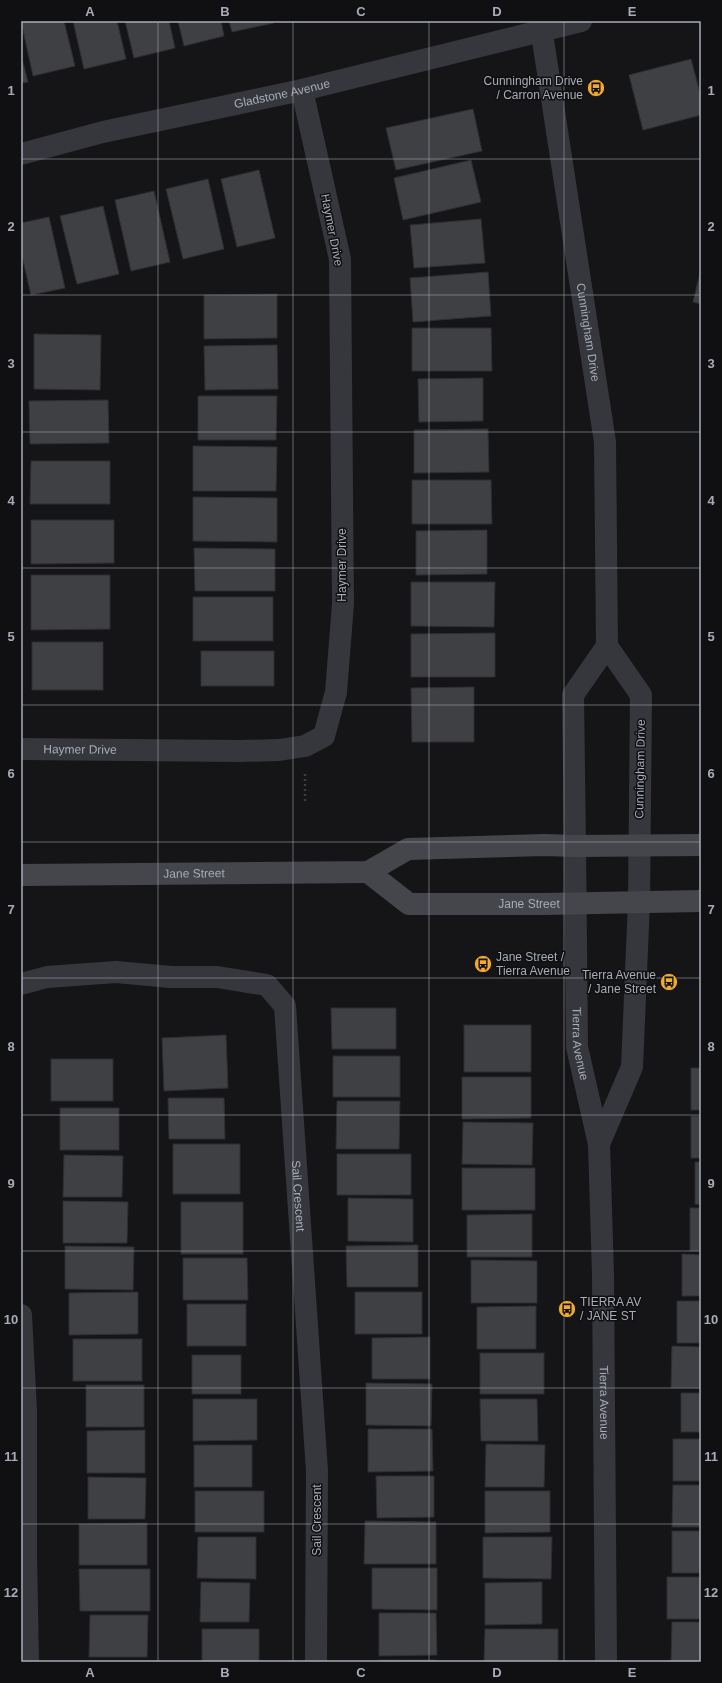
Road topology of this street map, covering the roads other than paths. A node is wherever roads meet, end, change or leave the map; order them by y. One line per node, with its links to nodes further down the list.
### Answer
1 (581, 21): 2 (street, Gladstone Avenue)
2 (541, 26): 3 (street, Gladstone Avenue); 5 (street, Cunningham Drive)
3 (302, 90): 4 (street, Gladstone Avenue); 6 (street, Haymer Drive)
4 (21, 154)
5 (607, 646): 7 (street, Cunningham Drive); 9 (street)
6 (21, 749)
7 (638, 845): 8 (main road, Jane Street); 9 (main road, Jane Street); 13 (street, Cunningham Drive)
8 (701, 845)
9 (575, 846): 10 (main road, Jane Street); 14 (street, Tierra Avenue)
10 (368, 872): 11 (main road, Jane Street); 14 (main road, Jane Street)
11 (21, 875)
12 (701, 901): 13 (main road, Jane Street)
13 (639, 902): 14 (main road, Jane Street); 16 (street, Tierra Avenue)
14 (574, 904): 16 (street, Tierra Avenue)
15 (21, 984): 19 (street, Sail Crescent)
16 (599, 1144): 20 (street, Tierra Avenue)
17 (21, 1315): 18 (street)
18 (28, 1662)
19 (316, 1662)
20 (606, 1662)

